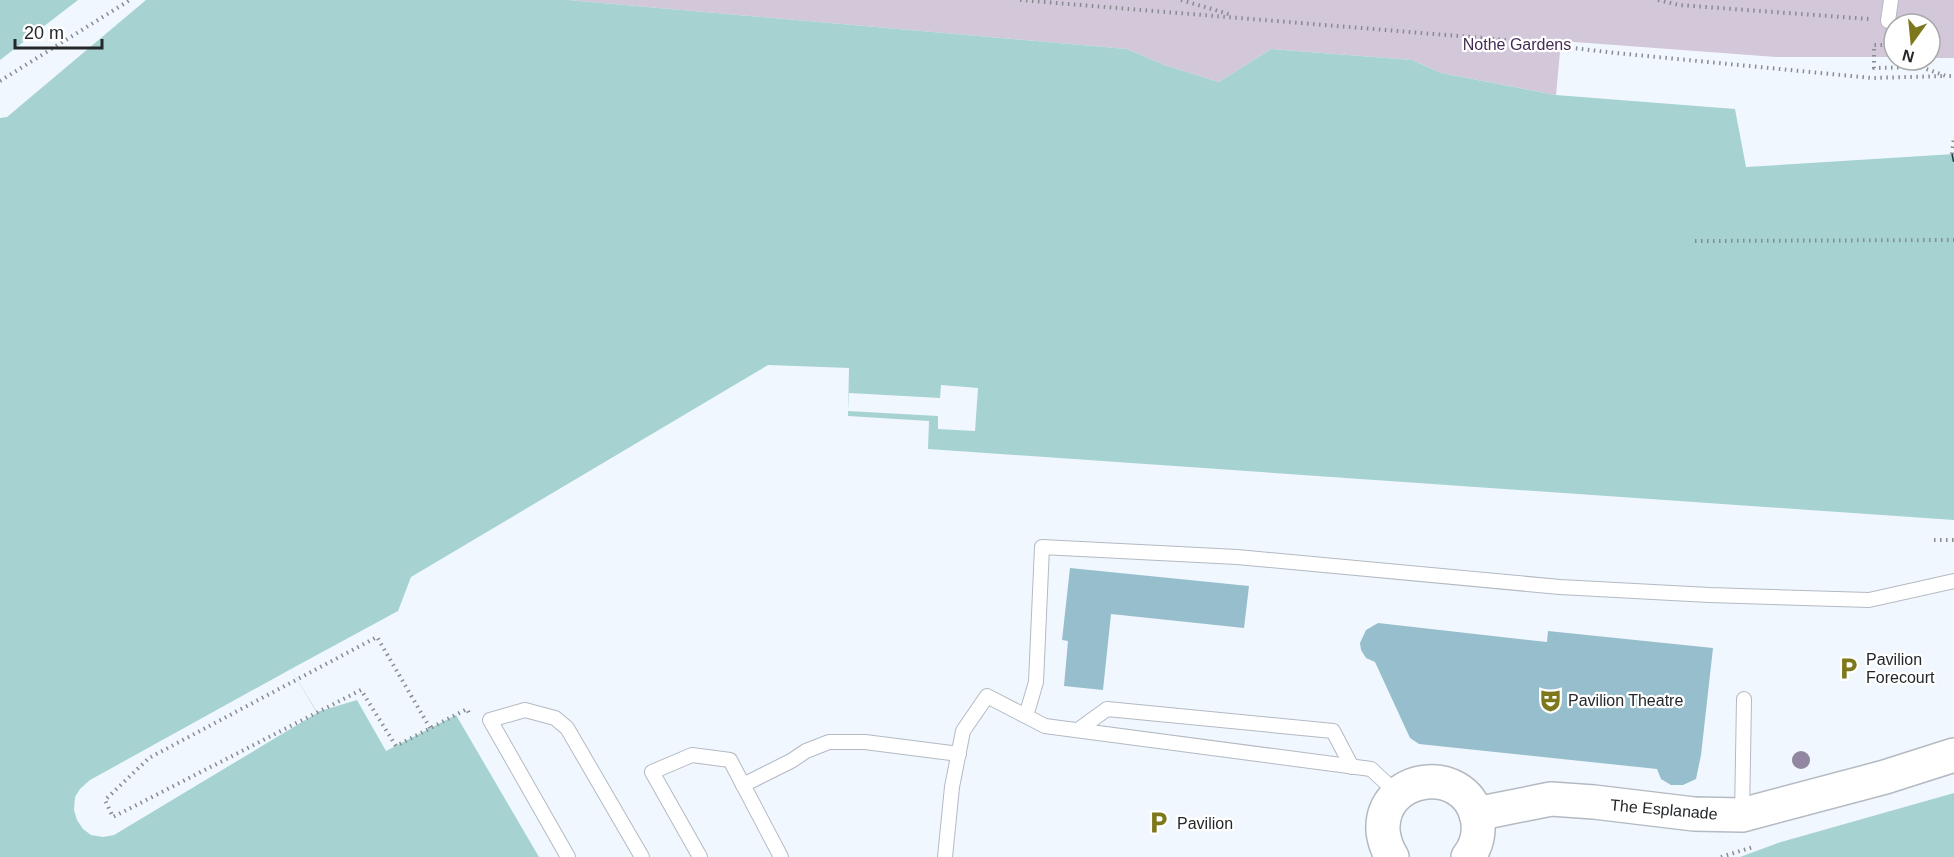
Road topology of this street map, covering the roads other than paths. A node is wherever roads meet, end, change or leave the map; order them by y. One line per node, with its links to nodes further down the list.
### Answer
1 (1954, 581): 3 (lane)
2 (1744, 699): 11 (lane)
3 (1026, 716): 4 (lane); 5 (lane)
4 (1078, 730): 7 (lane); 7 (lane)
5 (959, 754): 8 (lane); 16 (lane)
6 (1954, 755): 11 (street, The Esplanade)
7 (1352, 767): 9 (lane)
8 (743, 785): 14 (lane); 15 (lane)
9 (1398, 794): 10 (street); 17 (street)
10 (1476, 814): 11 (street, The Esplanade); 18 (street)
11 (1742, 814)
12 (568, 857): 13 (lane)
13 (642, 857)
14 (700, 857)
15 (781, 857)
16 (945, 857)
17 (1392, 857)
18 (1468, 857)

